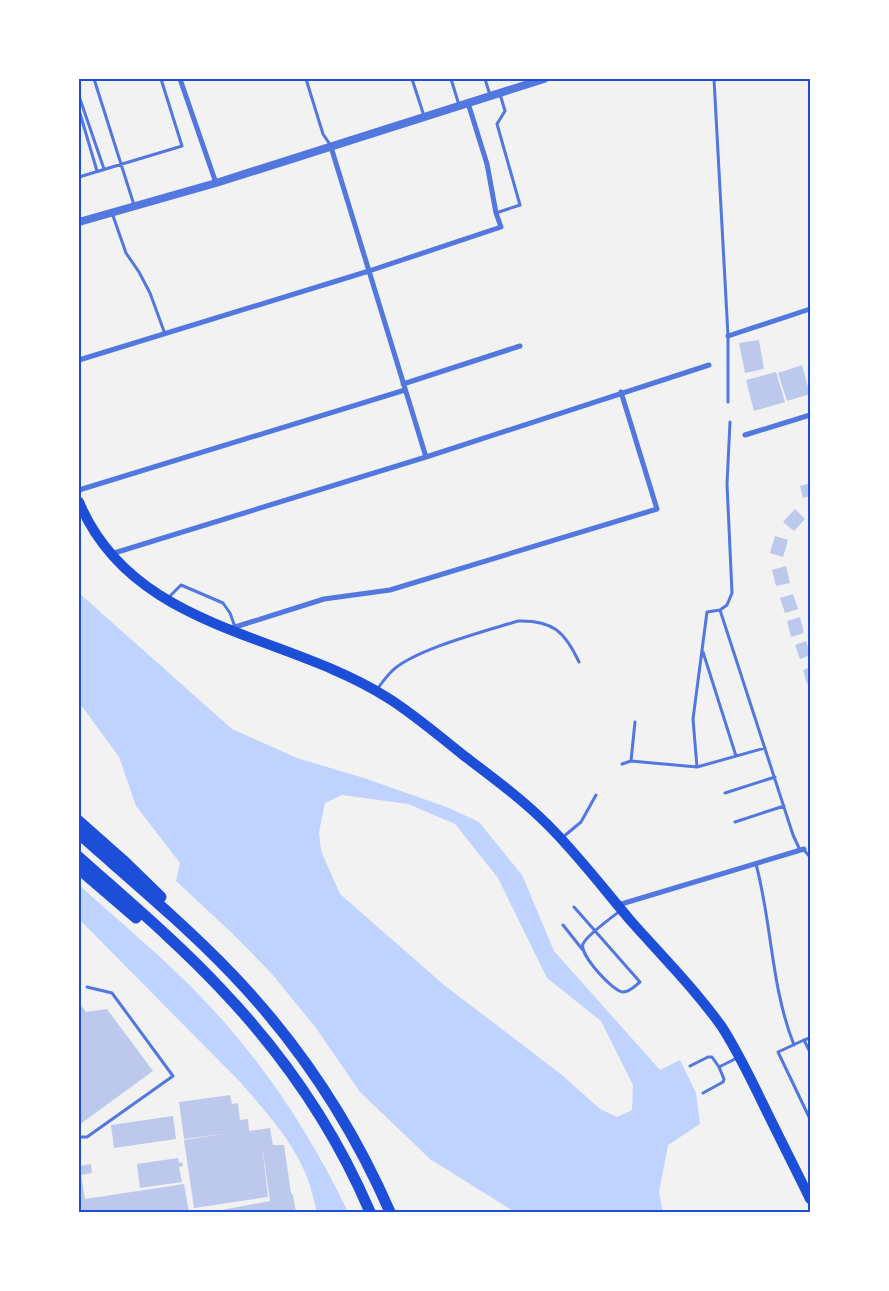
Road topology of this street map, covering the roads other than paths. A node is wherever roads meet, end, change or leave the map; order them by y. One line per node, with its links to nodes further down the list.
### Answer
1 (94, 79): 18 (lane)
2 (161, 79): 18 (lane)
3 (180, 79): 22 (street)
4 (306, 79): 17 (lane)
5 (412, 79): 16 (lane)
6 (451, 79): 14 (lane)
7 (485, 79): 12 (lane)
8 (544, 79): 10 (street)
9 (714, 79): 30 (lane)
10 (500, 93): 12 (street); 25 (lane)
11 (79, 96): 19 (lane)
12 (490, 96): 13 (street)
13 (468, 102): 14 (street); 25 (street)
14 (459, 105): 16 (street)
15 (79, 111): 20 (lane)
16 (424, 117): 17 (street)
17 (331, 147): 22 (street); 27 (street)
18 (121, 164): 19 (lane); 23 (lane)
19 (104, 169): 20 (lane)
20 (97, 171): 21 (lane)
21 (79, 176)
22 (216, 183): 23 (street)
23 (134, 206): 24 (street)
24 (112, 212): 26 (street); 29 (lane)
25 (496, 213): 27 (street)
26 (79, 222)
27 (369, 271): 29 (street); 34 (street)
28 (810, 309): 30 (street)
29 (165, 334): 32 (street)
30 (728, 336): 37 (lane)
31 (520, 346): 34 (street)
32 (79, 360)
33 (709, 365): 36 (street)
34 (404, 384): 35 (street)
35 (405, 390): 41 (street); 42 (street)
36 (621, 392): 41 (street); 47 (street)
37 (728, 402)
38 (810, 415): 40 (street)
39 (730, 422): 46 (lane)
40 (745, 435)
41 (426, 457): 44 (street)
42 (79, 490)
43 (79, 502): 44 (main road)
44 (111, 554): 45 (main road)
45 (166, 600): 47 (main road); 47 (lane)
46 (720, 610): 48 (lane); 52 (lane)
47 (232, 628): 50 (main road)
48 (702, 649): 53 (lane); 56 (lane)
49 (578, 662): 50 (lane)
50 (376, 691): 64 (main road)
51 (635, 722): 54 (lane)
52 (765, 748): 53 (lane); 57 (lane)
53 (736, 756): 56 (lane)
54 (630, 761): 55 (lane); 56 (lane)
55 (622, 764)
56 (696, 767)
57 (774, 777): 58 (lane); 60 (lane)
58 (725, 793)
59 (596, 795): 64 (lane)
60 (784, 806): 62 (lane); 65 (lane)
61 (79, 821): 75 (highway)
62 (735, 822)
63 (79, 834): 75 (highway)
64 (561, 839): 71 (main road)
65 (802, 850): 67 (lane); 68 (street)
66 (79, 857): 76 (highway)
67 (810, 857)
68 (756, 863): 71 (street); 80 (lane)
69 (79, 869): 76 (highway)
70 (574, 907): 73 (lane)
71 (619, 907): 73 (lane); 82 (main road)
72 (563, 925): 74 (lane)
73 (596, 931): 74 (lane); 74 (lane)
74 (582, 949)
75 (209, 951): 90 (highway)
76 (196, 963): 89 (highway)
77 (87, 987): 87 (lane)
78 (810, 1038): 79 (lane)
79 (804, 1040): 80 (lane); 81 (lane)
80 (794, 1045): 86 (lane)
81 (810, 1052)
82 (740, 1056): 84 (lane); 88 (main road)
83 (690, 1066): 84 (lane)
84 (719, 1067): 85 (lane)
85 (703, 1093)
86 (810, 1119)
87 (79, 1137)
88 (810, 1199)
89 (370, 1212)
90 (390, 1212)

